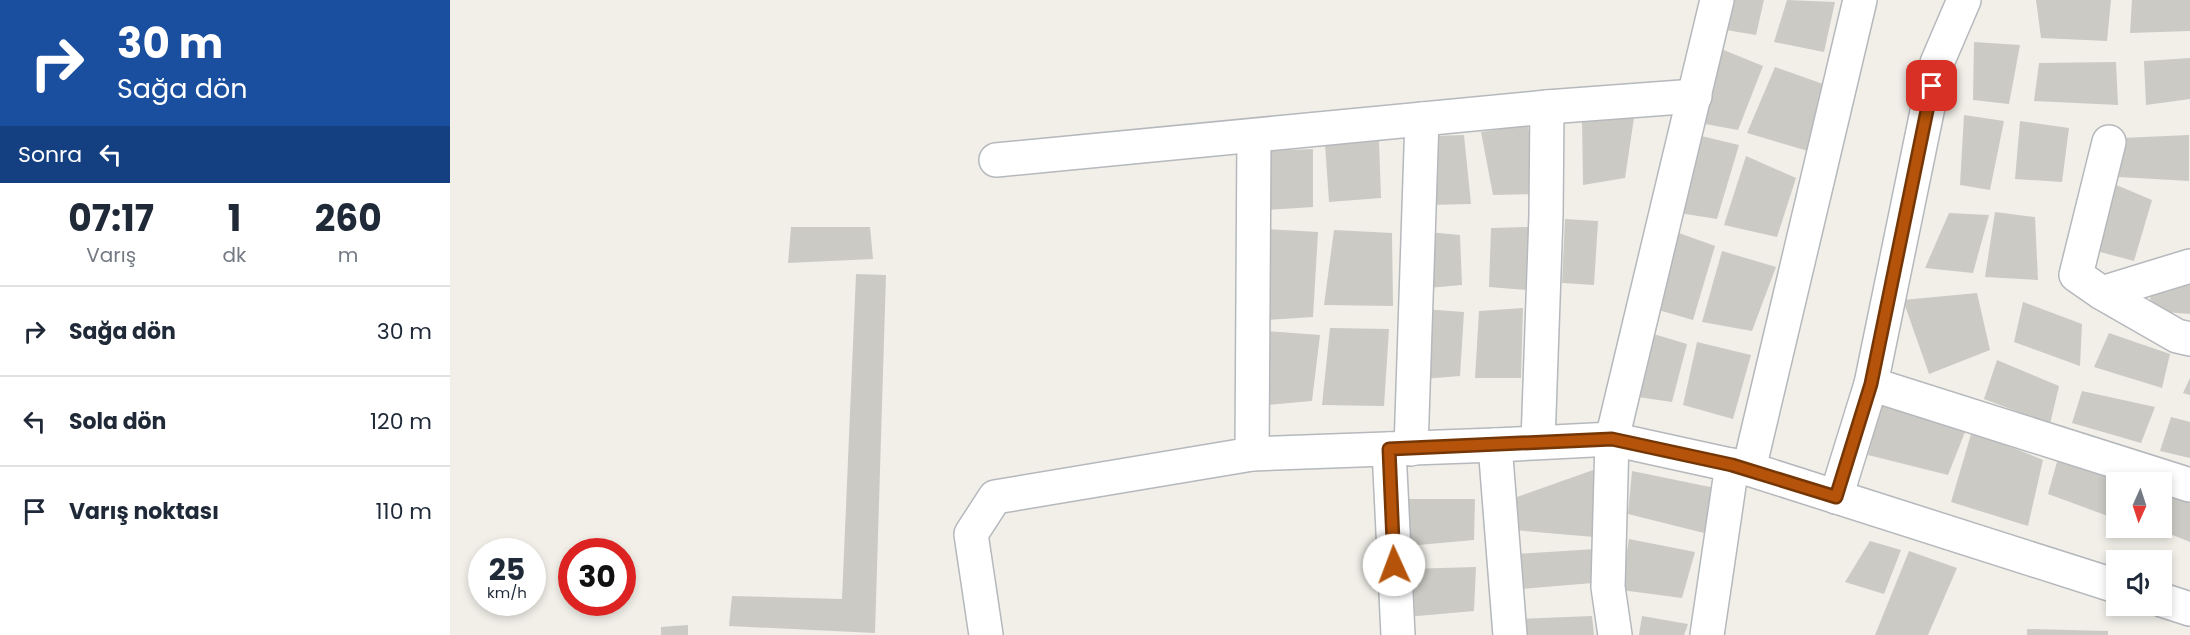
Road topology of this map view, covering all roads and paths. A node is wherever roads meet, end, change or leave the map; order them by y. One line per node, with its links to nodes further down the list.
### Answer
1 (1717, 0): 4 (street)
2 (1860, 0): 19 (street)
3 (1964, 0): 13 (street)
4 (1695, 96): 5 (street); 14 (street)
5 (1547, 107): 6 (street); 15 (street)
6 (1422, 119): 7 (street); 17 (street)
7 (1254, 136): 9 (street); 18 (street)
8 (2109, 142): 11 (street)
9 (996, 160)
10 (2190, 266): 11 (street)
11 (2102, 293): 12 (street)
12 (2190, 339)
13 (1871, 384): 20 (street); 21 (street)
14 (1612, 439): 15 (street); 19 (street); 28 (street)
15 (1538, 442): 16 (street)
16 (1495, 446): 17 (street); 27 (street)
17 (1400, 449): 18 (street); 26 (street)
18 (1252, 454): 25 (street)
19 (1741, 467): 21 (street); 29 (street)
20 (2190, 485)
21 (1836, 497): 22 (street)
22 (2106, 583)
23 (2172, 603): 24 (street)
24 (2190, 609)
25 (986, 635)
26 (1398, 635)
27 (1510, 635)
28 (1615, 635)
29 (1707, 635)

